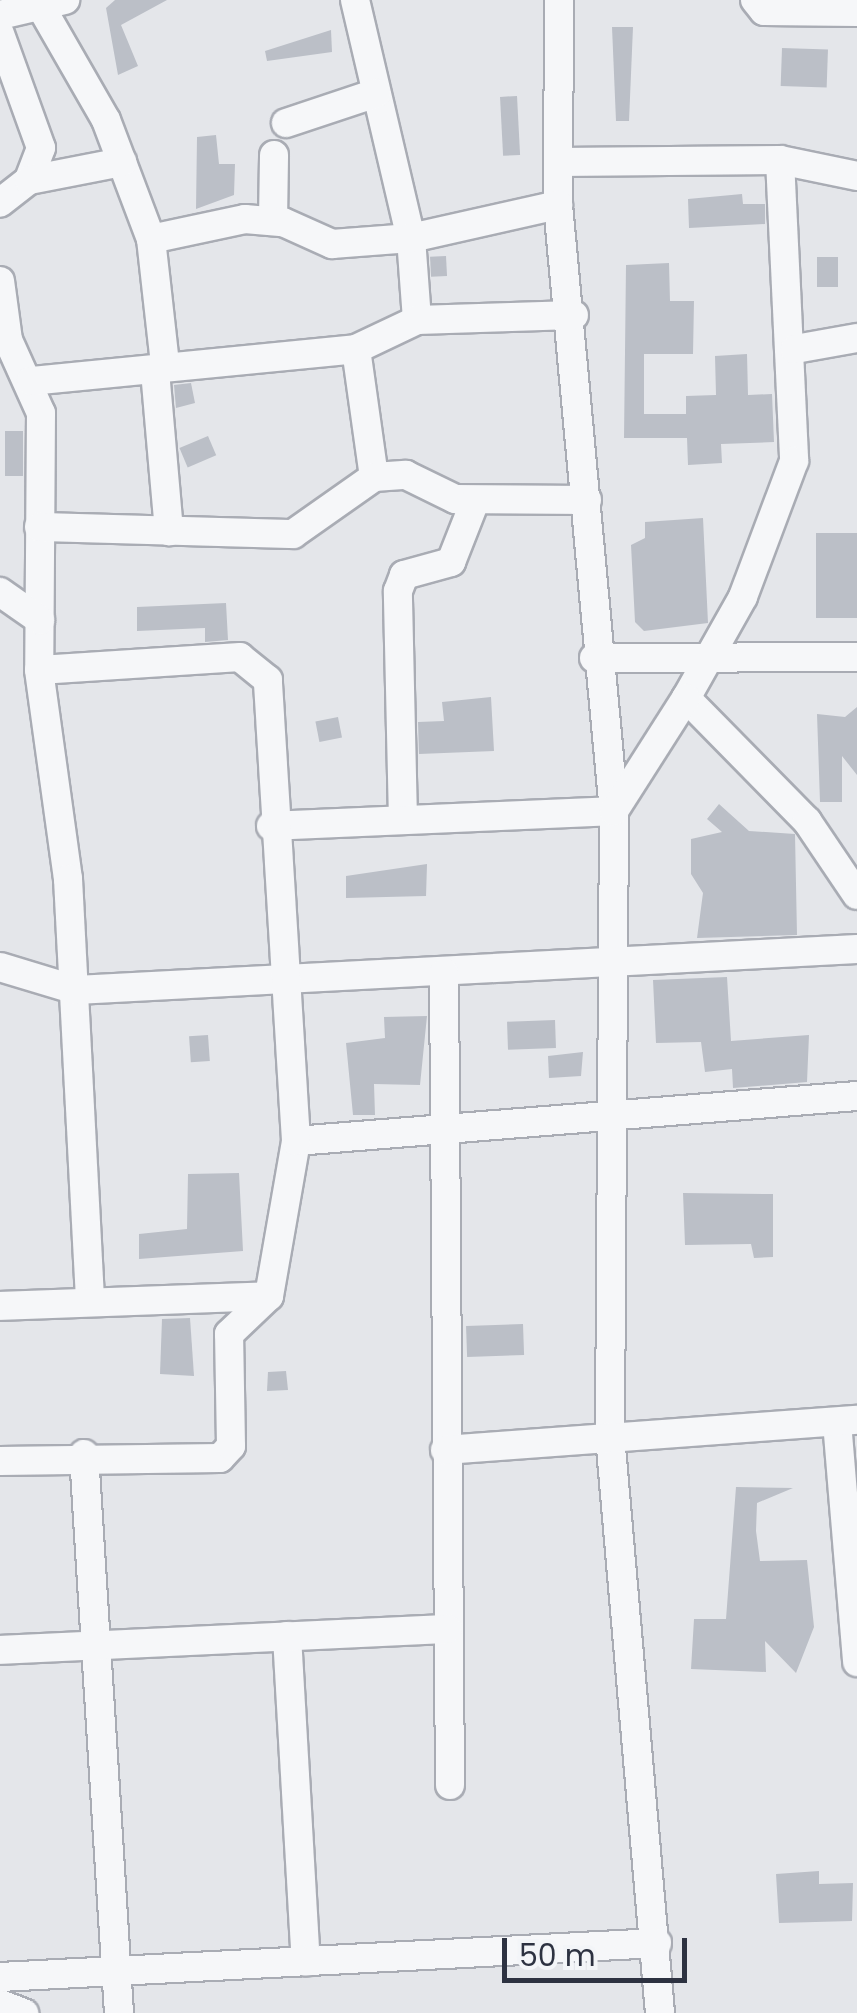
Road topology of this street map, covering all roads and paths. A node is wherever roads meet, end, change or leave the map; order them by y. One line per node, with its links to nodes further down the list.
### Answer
1 (65, 0): 5 (street)
2 (355, 0): 9 (street)
3 (559, 0): 14 (street)
4 (755, 0): 6 (street)
5 (38, 4): 7 (street); 13 (street)
6 (857, 12)
7 (0, 15)
8 (0, 34): 16 (street)
9 (376, 92): 10 (street); 21 (street)
10 (286, 122)
11 (274, 155): 19 (street)
12 (780, 160): 14 (street); 15 (street); 28 (street)
13 (122, 162): 16 (street); 20 (street)
14 (558, 162): 18 (street)
15 (857, 176)
16 (28, 180): 17 (street)
17 (0, 203)
18 (558, 205): 21 (street); 23 (street)
19 (273, 220): 20 (street); 21 (street)
20 (150, 238): 29 (street)
21 (411, 238): 24 (street)
22 (0, 281): 26 (street)
23 (574, 315): 24 (street); 32 (street)
24 (418, 320): 27 (street)
25 (857, 338): 28 (street)
26 (4, 340): 30 (street)
27 (356, 348): 29 (street); 31 (street)
28 (795, 348): 39 (street)
29 (160, 367): 30 (street); 35 (street)
30 (32, 380): 34 (street)
31 (374, 477): 33 (street); 35 (street)
32 (587, 500): 33 (street); 40 (street)
33 (475, 501): 44 (street)
34 (40, 526): 35 (street); 37 (street)
35 (168, 531)
36 (0, 592): 37 (street)
37 (40, 620): 41 (street)
38 (857, 656): 39 (street)
39 (711, 657): 40 (street); 42 (street)
40 (594, 658): 43 (street)
41 (39, 670): 45 (street); 52 (street)
42 (686, 698): 43 (street); 46 (street)
43 (614, 811): 44 (street); 48 (street)
44 (403, 820): 45 (street)
45 (271, 826): 51 (street)
46 (857, 895)
47 (857, 949): 48 (street)
48 (617, 962): 50 (street); 54 (street)
49 (0, 967): 52 (street)
50 (444, 973): 51 (street); 55 (street)
51 (280, 984): 52 (street); 56 (street)
52 (76, 990): 58 (street)
53 (857, 1096): 54 (street)
54 (618, 1111): 55 (street); 61 (street)
55 (441, 1133): 56 (street); 62 (street)
56 (296, 1141): 57 (street)
57 (269, 1296): 58 (street); 63 (street)
58 (90, 1299): 59 (street)
59 (0, 1306)
60 (847, 1421): 61 (street); 69 (street)
61 (610, 1436): 62 (street); 71 (street)
62 (446, 1450): 65 (street)
63 (84, 1454): 64 (street); 67 (street)
64 (0, 1461)
65 (448, 1629): 66 (street); 70 (street)
66 (287, 1636): 67 (street); 72 (street)
67 (96, 1643): 68 (street); 73 (street)
68 (0, 1650)
69 (857, 1662)
70 (450, 1785)
71 (656, 1943): 72 (street); 78 (street)
72 (306, 1961): 73 (street)
73 (118, 1971): 74 (street); 77 (street)
74 (0, 1977)
75 (0, 2004): 76 (street)
76 (24, 2013)
77 (118, 2013)
78 (660, 2013)

